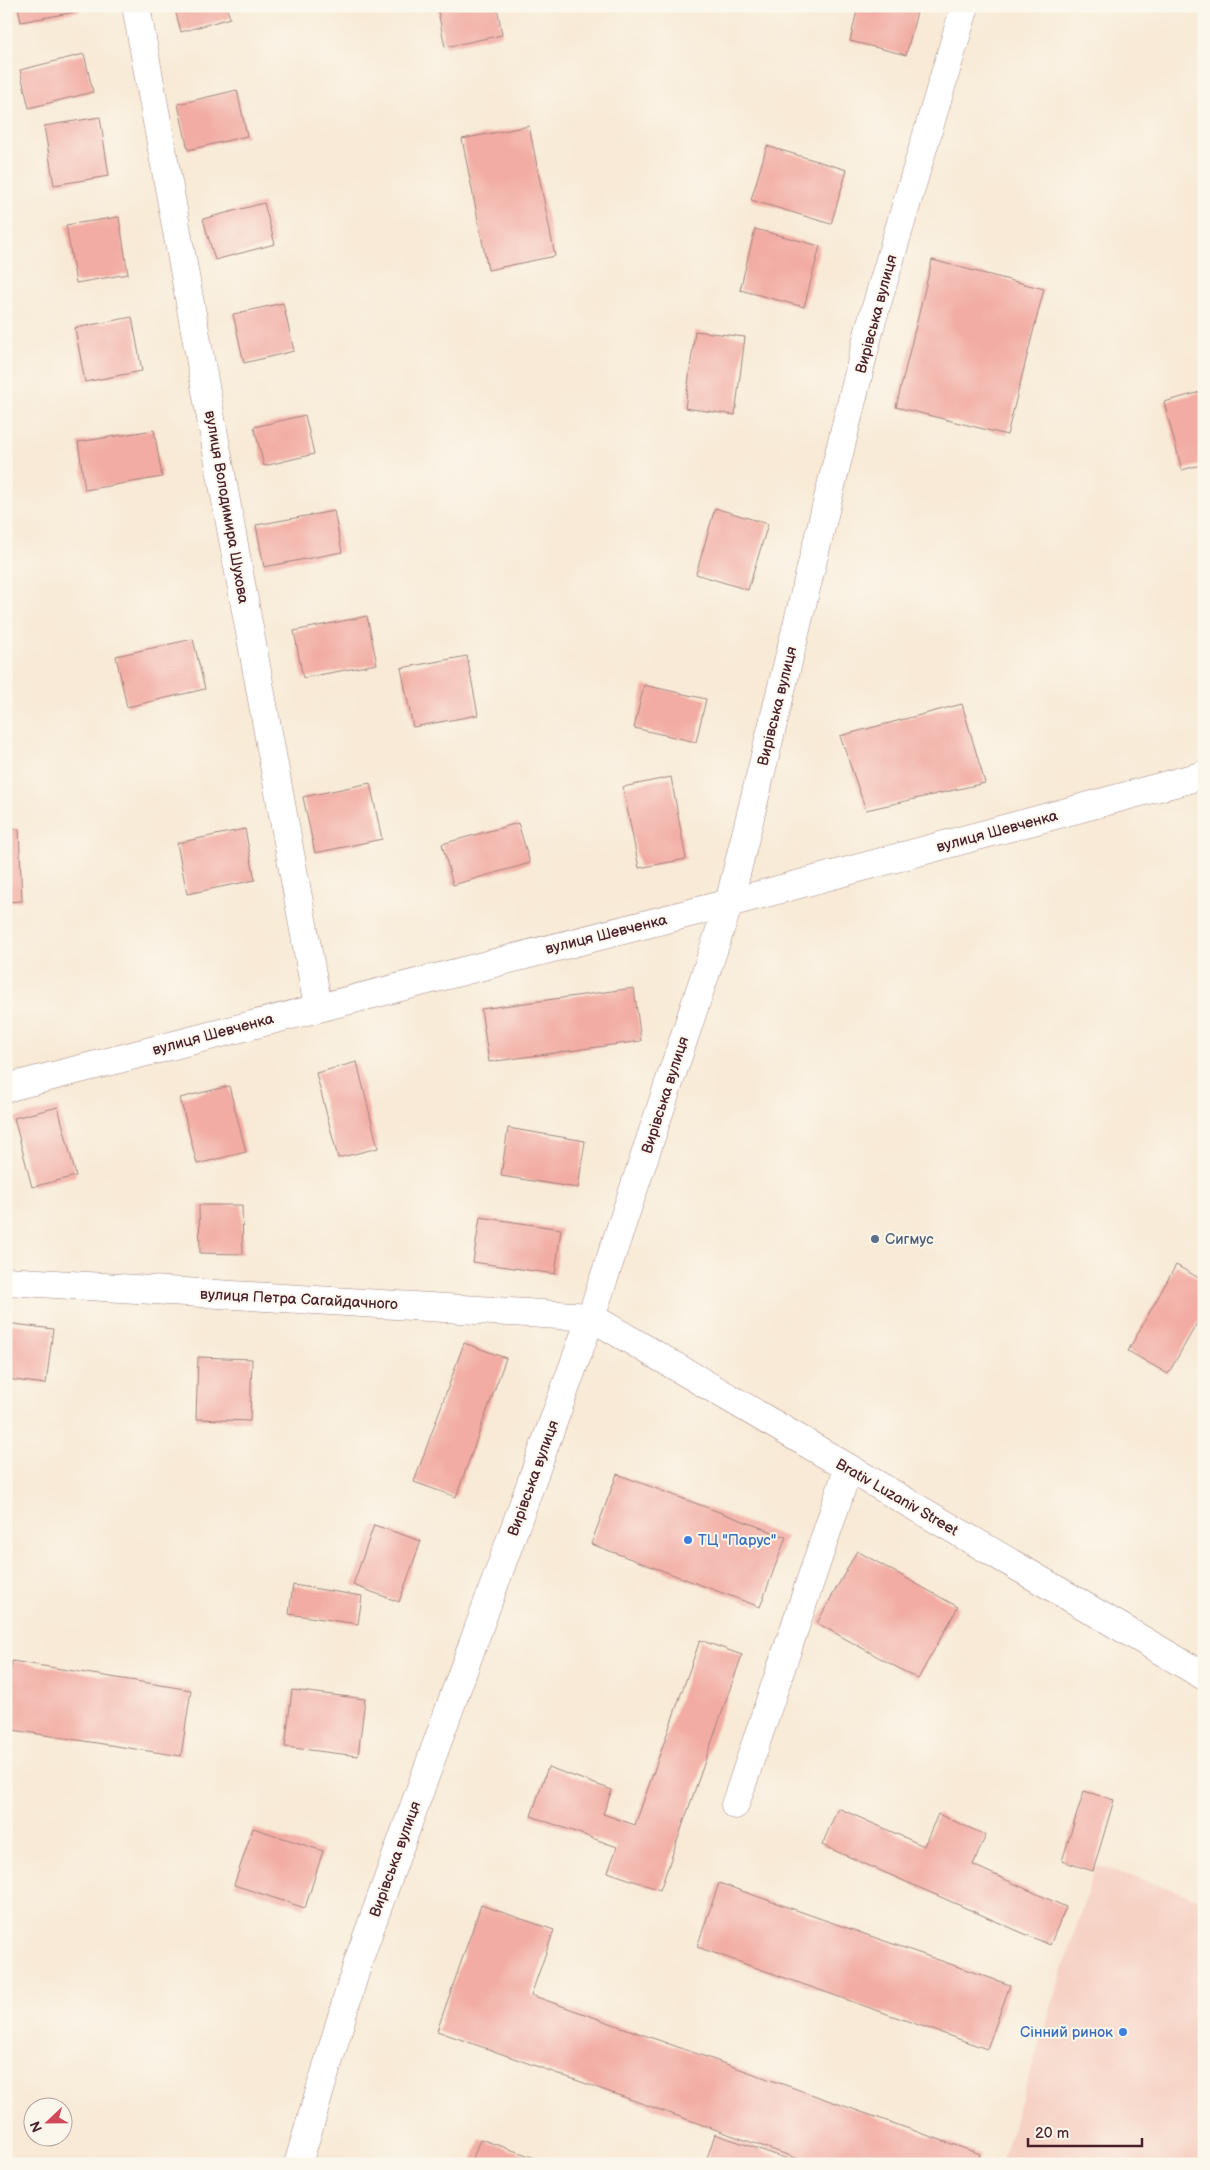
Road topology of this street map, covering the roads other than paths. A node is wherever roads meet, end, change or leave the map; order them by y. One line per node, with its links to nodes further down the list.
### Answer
1 (136, 6): 5 (street, вулиця Володимира Шухова)
2 (965, 6): 4 (street, Вирівська вулиця)
3 (1204, 775): 4 (street, вулиця Шевченка)
4 (729, 902): 5 (street, вулиця Шевченка); 8 (street, Вирівська вулиця)
5 (318, 1007): 6 (street, вулиця Шевченка)
6 (6, 1088)
7 (6, 1281): 8 (street, вулиця Петра Сагайдачного)
8 (591, 1317): 9 (street, Brativ Luzaniv Street); 12 (street, Вирівська вулиця)
9 (848, 1469): 10 (street, Brativ Luzaniv Street); 11 (street)
10 (1204, 1676)
11 (735, 1805)
12 (298, 2164)

